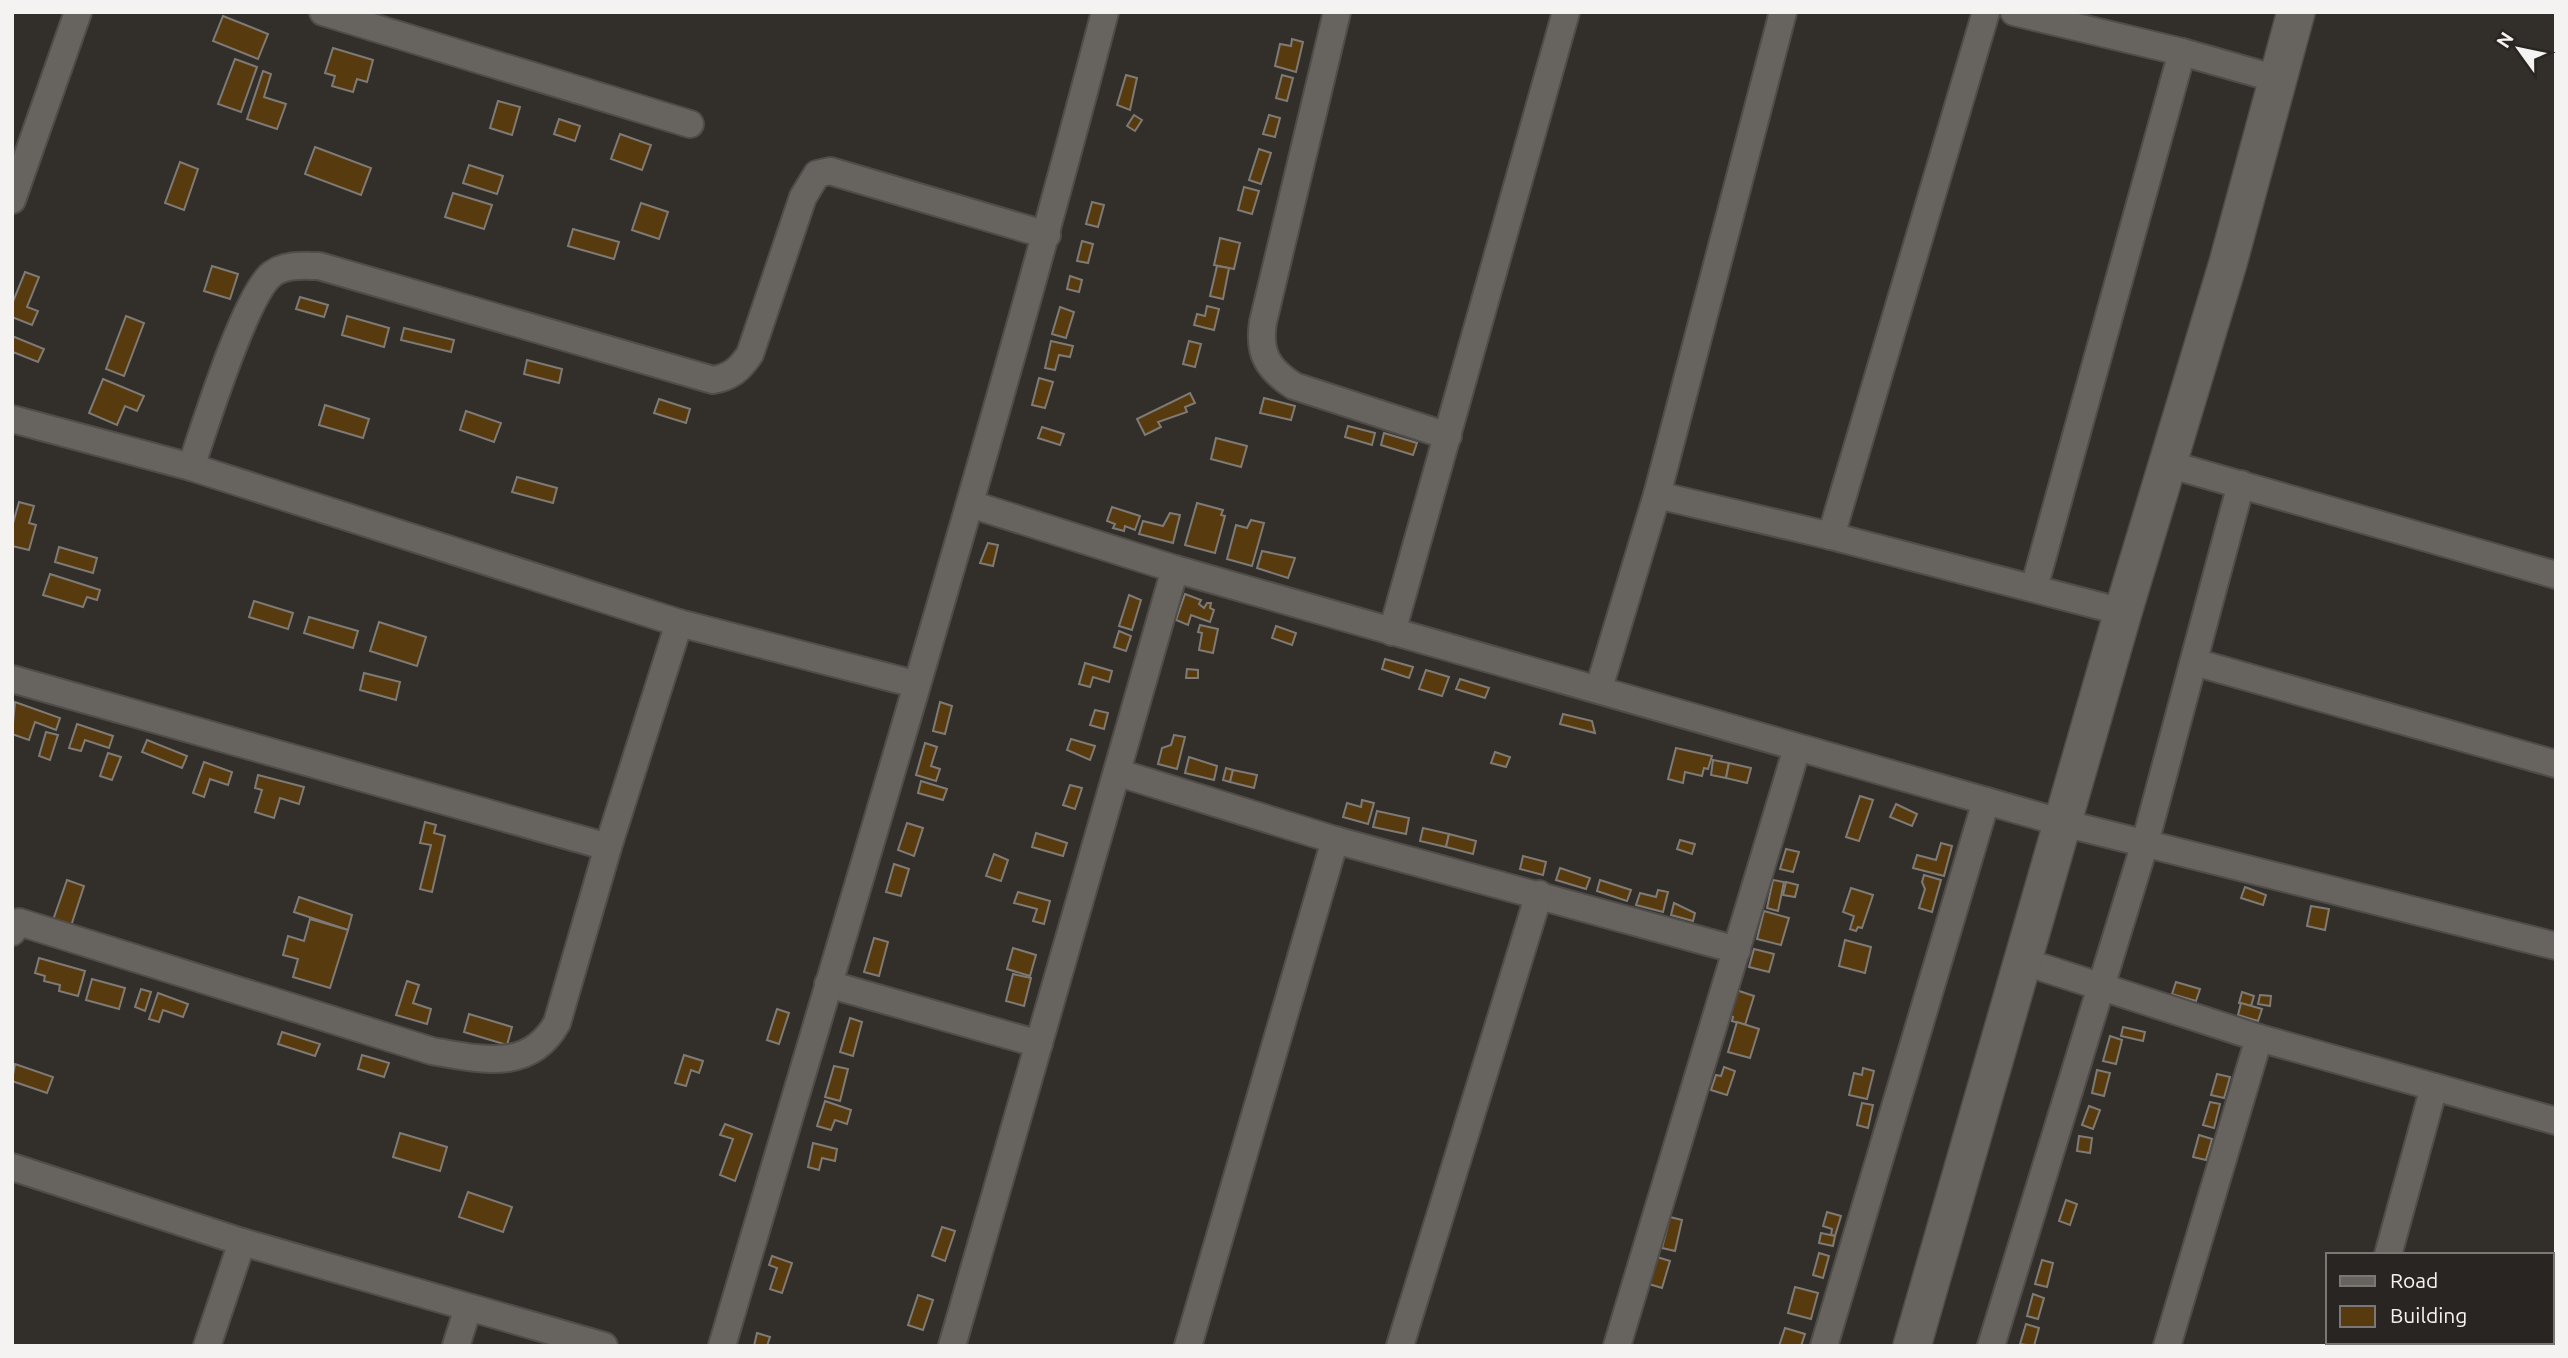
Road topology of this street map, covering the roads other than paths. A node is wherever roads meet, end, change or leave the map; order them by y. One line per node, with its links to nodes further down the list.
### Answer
1 (78, 12): 14 (street)
2 (323, 12): 10 (street)
3 (1105, 12): 15 (street)
4 (1337, 12): 17 (street)
5 (1566, 12): 17 (street)
6 (1783, 12): 21 (street)
7 (1986, 12): 23 (street)
8 (2014, 12): 11 (street)
9 (2296, 12): 12 (street)
10 (363, 19): 13 (street)
11 (2182, 52): 12 (street); 26 (street)
12 (2277, 79): 18 (street)
13 (690, 124)
14 (12, 201)
15 (1047, 235): 19 (street); 22 (street)
16 (12, 419): 19 (street)
17 (1448, 436): 29 (street)
18 (2168, 464): 20 (street); 27 (street)
19 (191, 467): 28 (street)
20 (2241, 484): 25 (street); 30 (street)
21 (1657, 495): 23 (street); 33 (street)
22 (970, 505): 24 (street); 32 (street)
23 (1831, 536): 26 (street)
24 (1175, 569): 29 (street); 36 (street)
25 (2556, 575)
26 (2034, 588): 27 (street)
27 (2123, 612): 38 (street)
28 (679, 623): 32 (street); 41 (street)
29 (1392, 632): 33 (street)
30 (2194, 662): 35 (street); 40 (street)
31 (12, 679): 41 (street)
32 (915, 684): 47 (street)
33 (1599, 688): 34 (street)
34 (1797, 748): 37 (street); 45 (street)
35 (2556, 764)
36 (1119, 774): 39 (street); 50 (street)
37 (1986, 801): 38 (street); 65 (street)
38 (2063, 823): 40 (street); 46 (street)
39 (1335, 840): 42 (street); 62 (street)
40 (2145, 844): 44 (street); 48 (street)
41 (608, 847): 43 (street)
42 (1539, 894): 45 (street); 63 (street)
43 (12, 932)
44 (2556, 946)
45 (1737, 950): 64 (street)
46 (2022, 961): 48 (street); 66 (street)
47 (828, 984): 50 (street); 60 (street)
48 (2103, 985): 49 (street); 67 (street)
49 (2259, 1038): 51 (street); 68 (street)
50 (1039, 1044): 61 (street)
51 (2434, 1087): 52 (street); 55 (street)
52 (2556, 1121)
53 (12, 1167): 54 (street)
54 (242, 1242): 56 (street); 57 (street)
55 (2389, 1253)
56 (468, 1308): 58 (street); 59 (street)
57 (206, 1346)
58 (456, 1346)
59 (604, 1346)
60 (722, 1346)
61 (952, 1346)
62 (1188, 1346)
63 (1400, 1346)
64 (1617, 1346)
65 (1824, 1346)
66 (1912, 1346)
67 (1991, 1346)
68 (2167, 1346)

